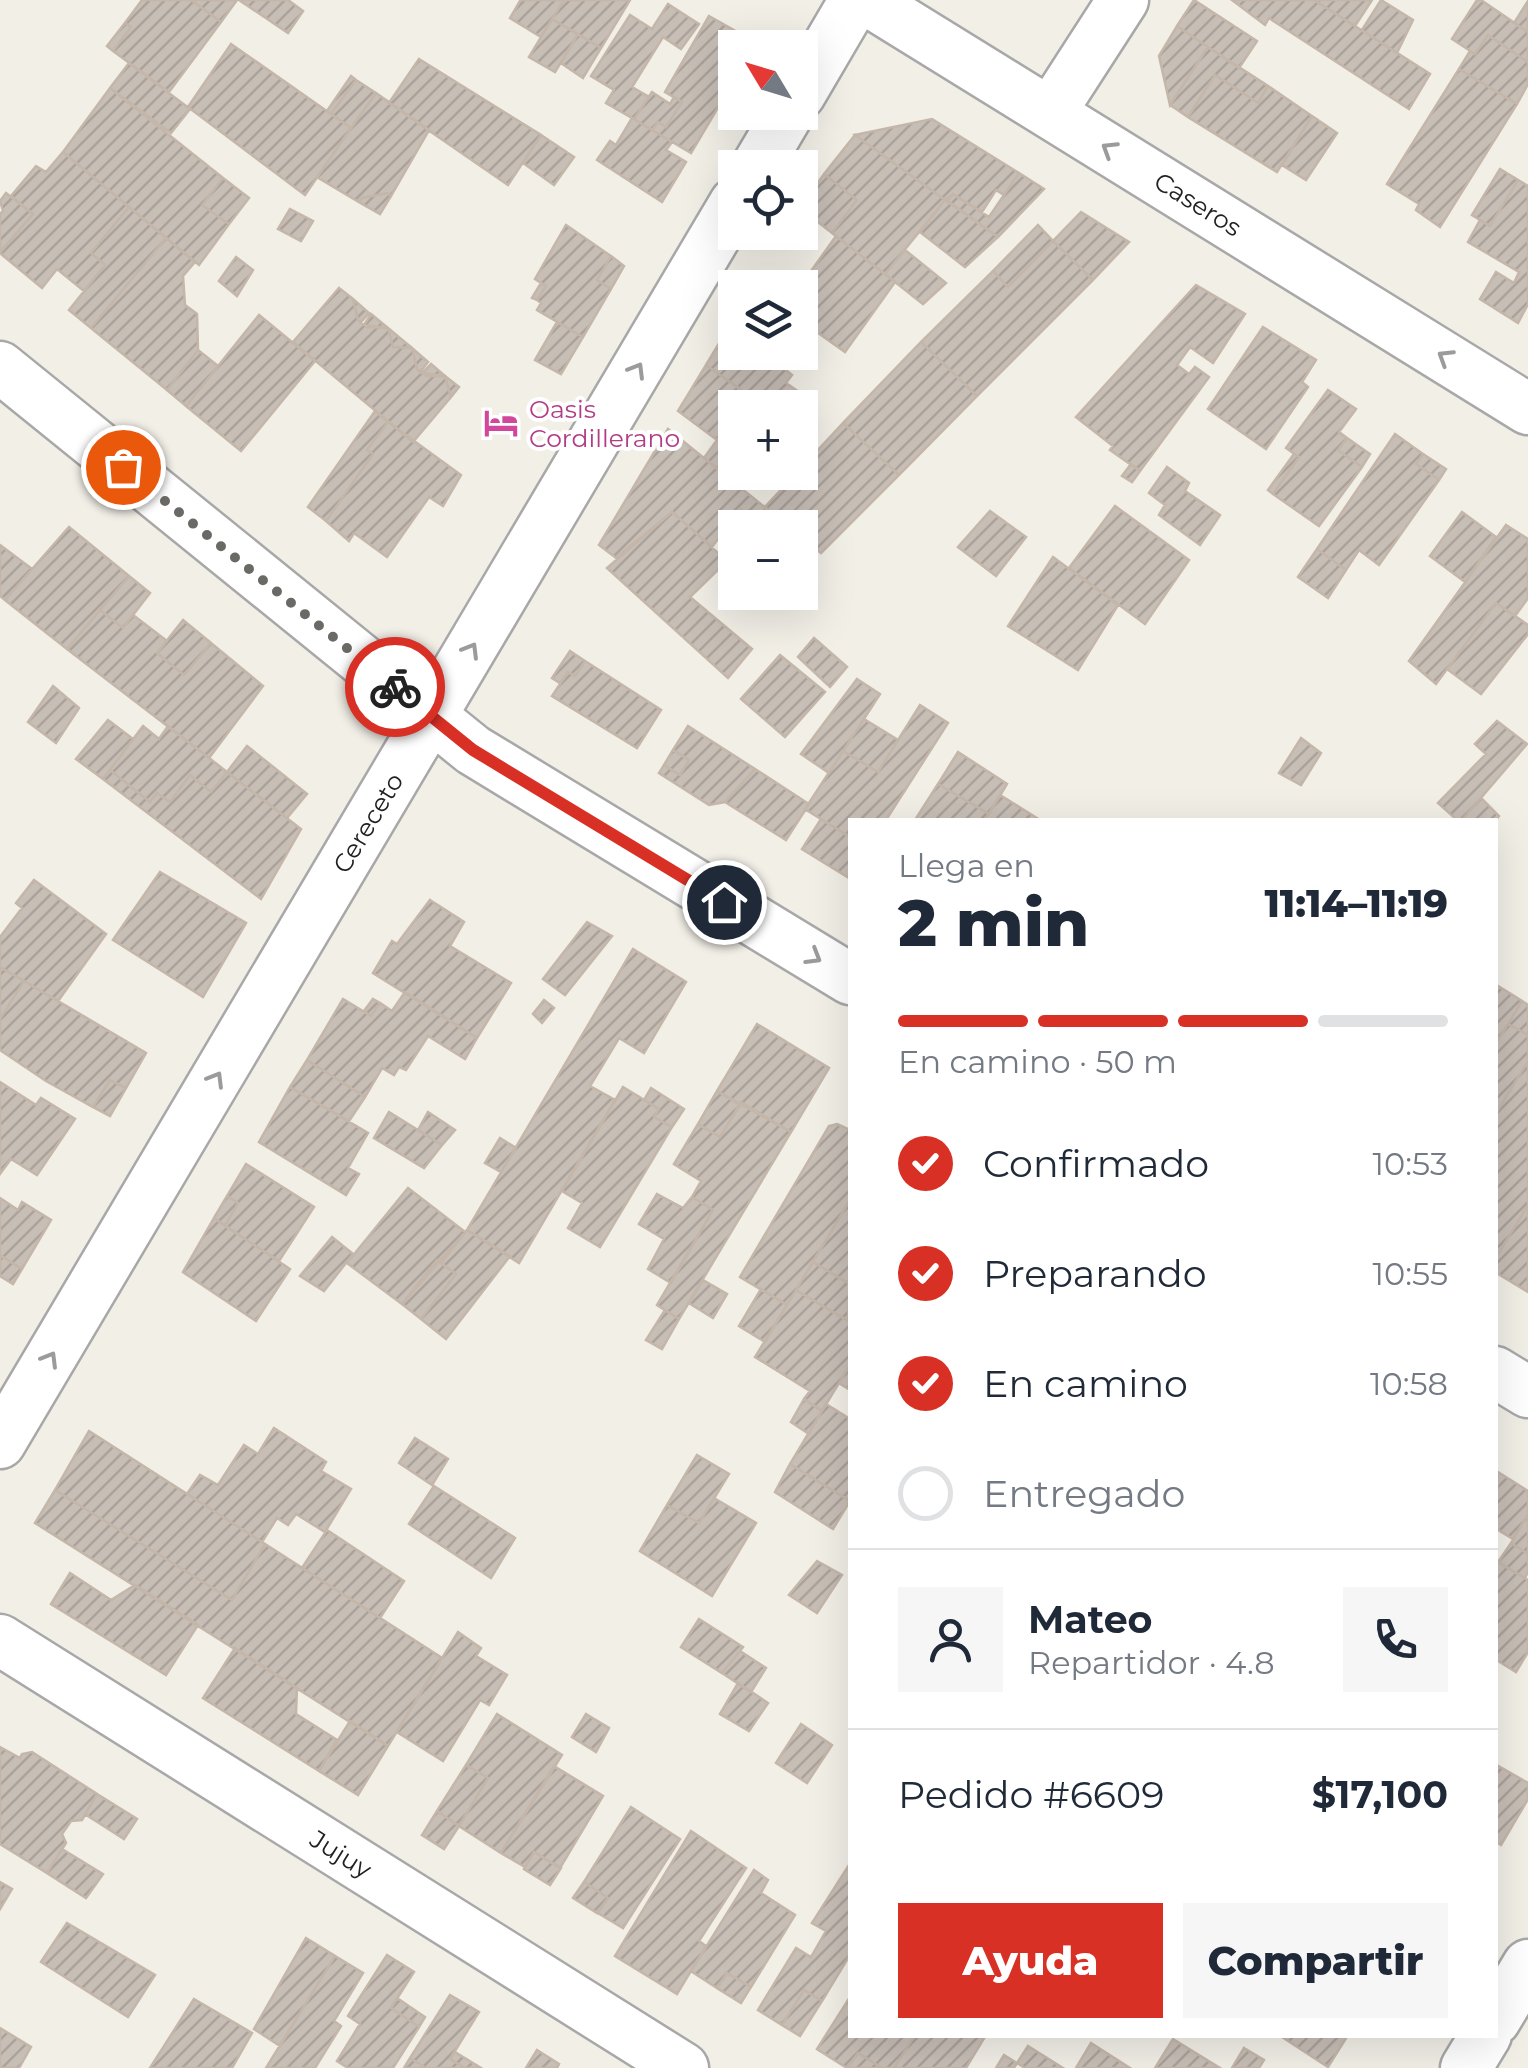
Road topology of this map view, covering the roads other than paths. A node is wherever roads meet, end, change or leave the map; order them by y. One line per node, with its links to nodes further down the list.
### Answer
1 (855, 0): 4 (street)
2 (867, 0): 5 (street, Caseros)
3 (1123, 0): 5 (street)
4 (818, 63)
5 (1050, 112): 8 (street, Caseros, one-way to 5)
6 (718, 233): 9 (street, Cereceto, one-way to 6)
7 (0, 367): 9 (street)
8 (1528, 408)
9 (432, 716): 10 (street, one-way to 10); 13 (street, Cereceto, one-way to 9)
10 (848, 978)
11 (1498, 1374): 12 (street)
12 (1528, 1392)
13 (0, 1443)
14 (0, 1640): 18 (street, Jujuy)
15 (1528, 1965): 16 (street)
16 (1498, 2015)
17 (1484, 2038): 19 (street)
18 (683, 2068)
19 (1466, 2068)

